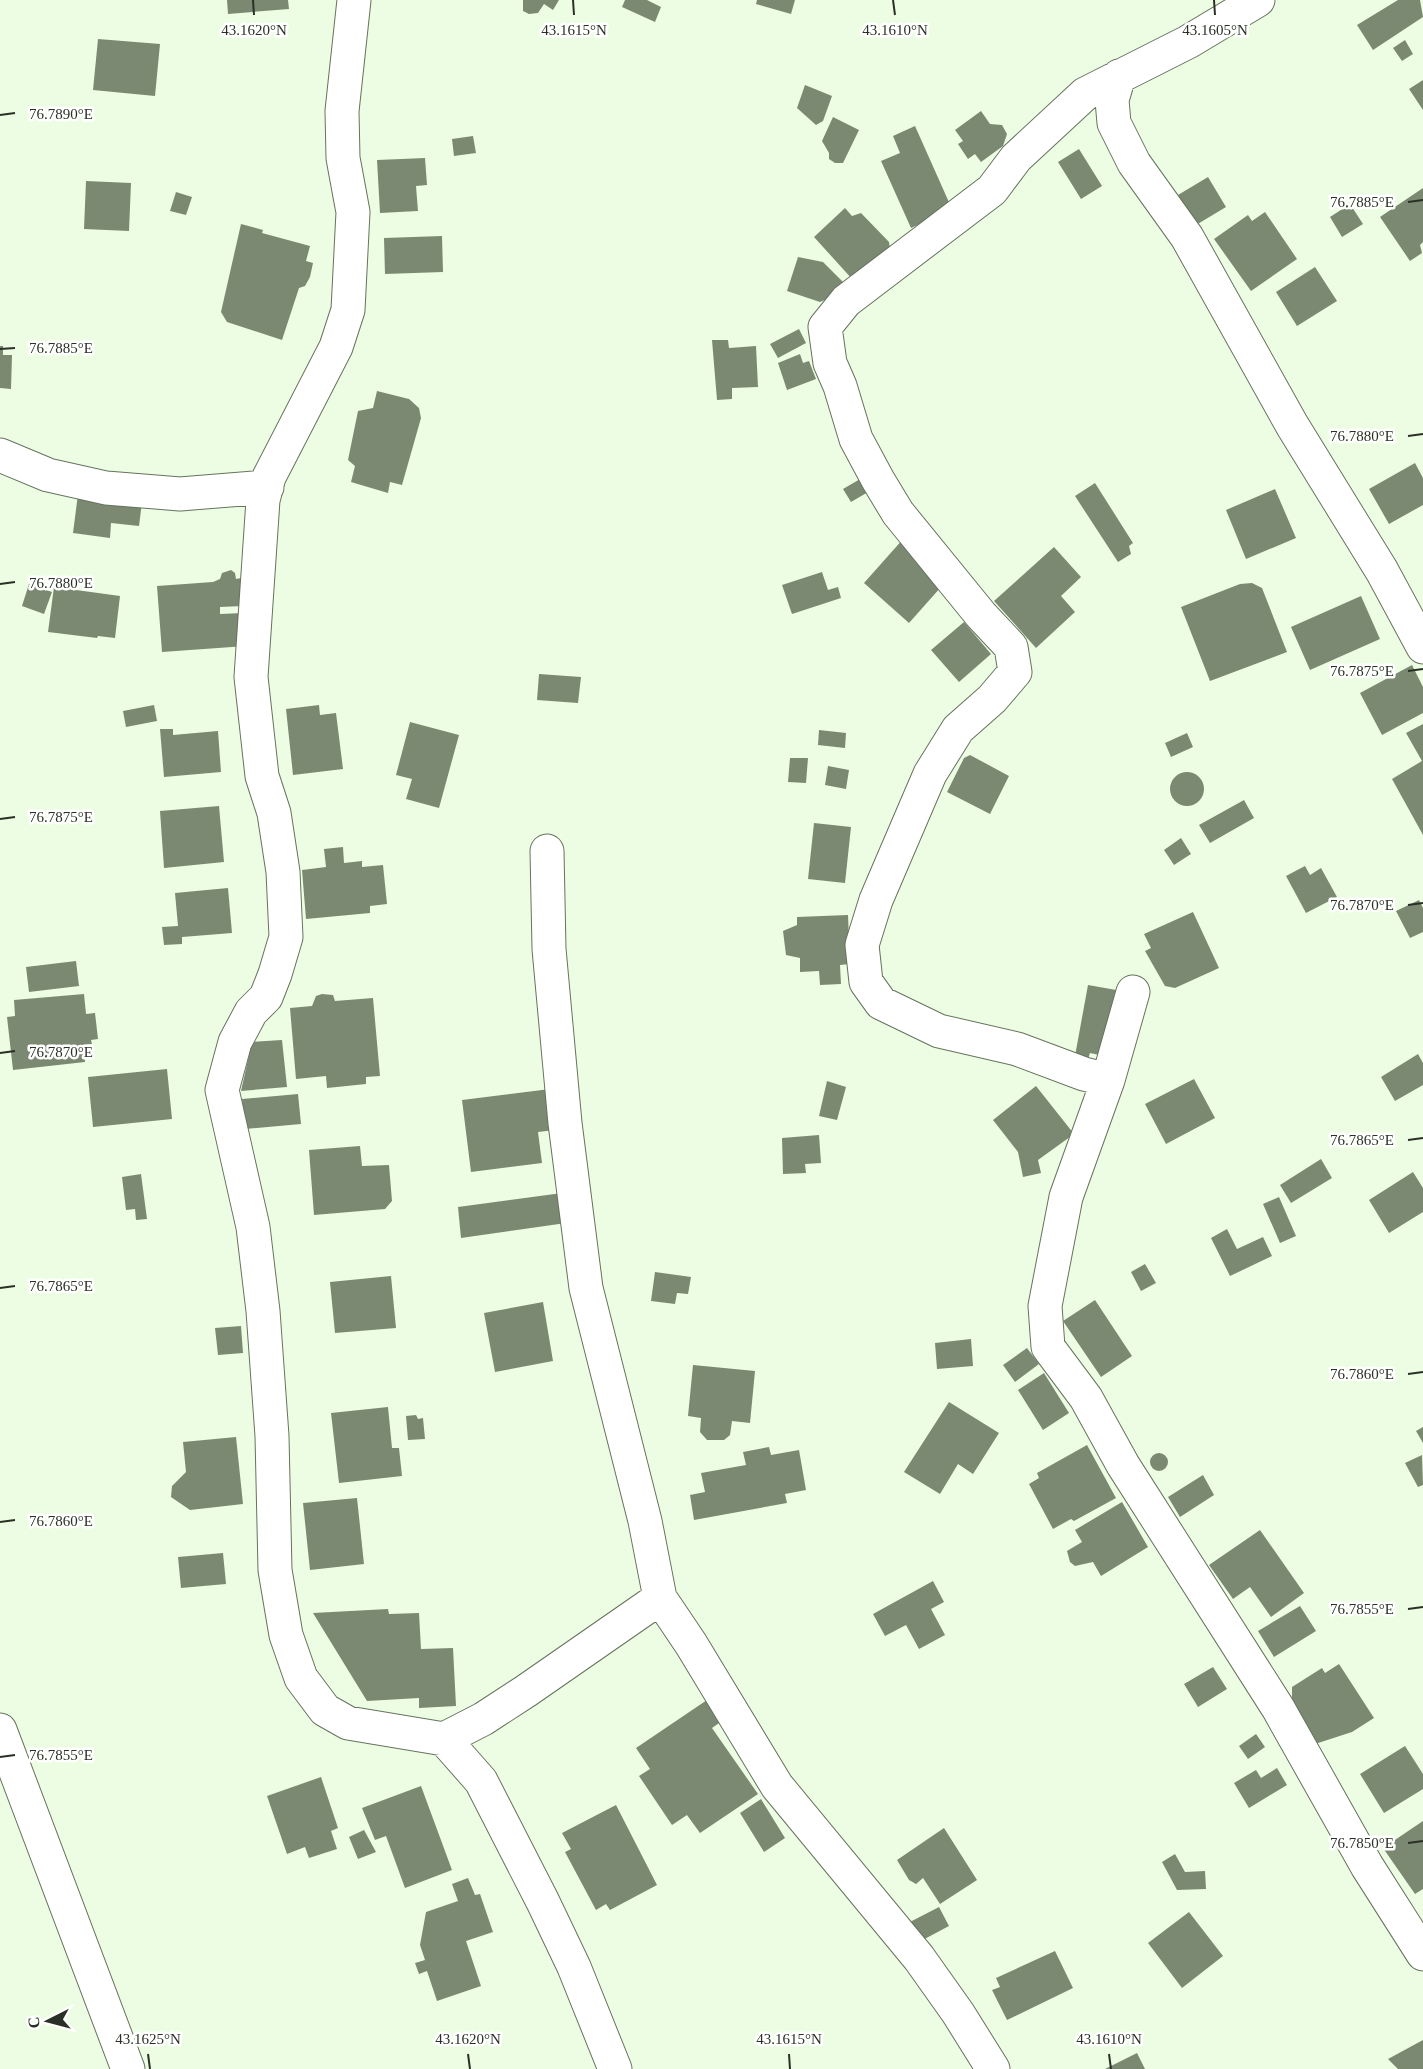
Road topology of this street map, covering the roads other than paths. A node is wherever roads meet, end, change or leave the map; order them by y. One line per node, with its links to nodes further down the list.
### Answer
1 (354, 0): 5 (street)
2 (1258, 0): 3 (street)
3 (1119, 76): 6 (street); 9 (street)
4 (0, 456): 5 (street)
5 (267, 486): 12 (street)
6 (1423, 648)
7 (547, 851): 10 (street)
8 (1133, 992): 9 (street)
9 (1108, 1080): 13 (street)
10 (660, 1598): 12 (street); 16 (street)
11 (0, 1730): 14 (street)
12 (444, 1739): 15 (street)
13 (1423, 1954)
14 (128, 2069)
15 (615, 2069)
16 (993, 2069)

